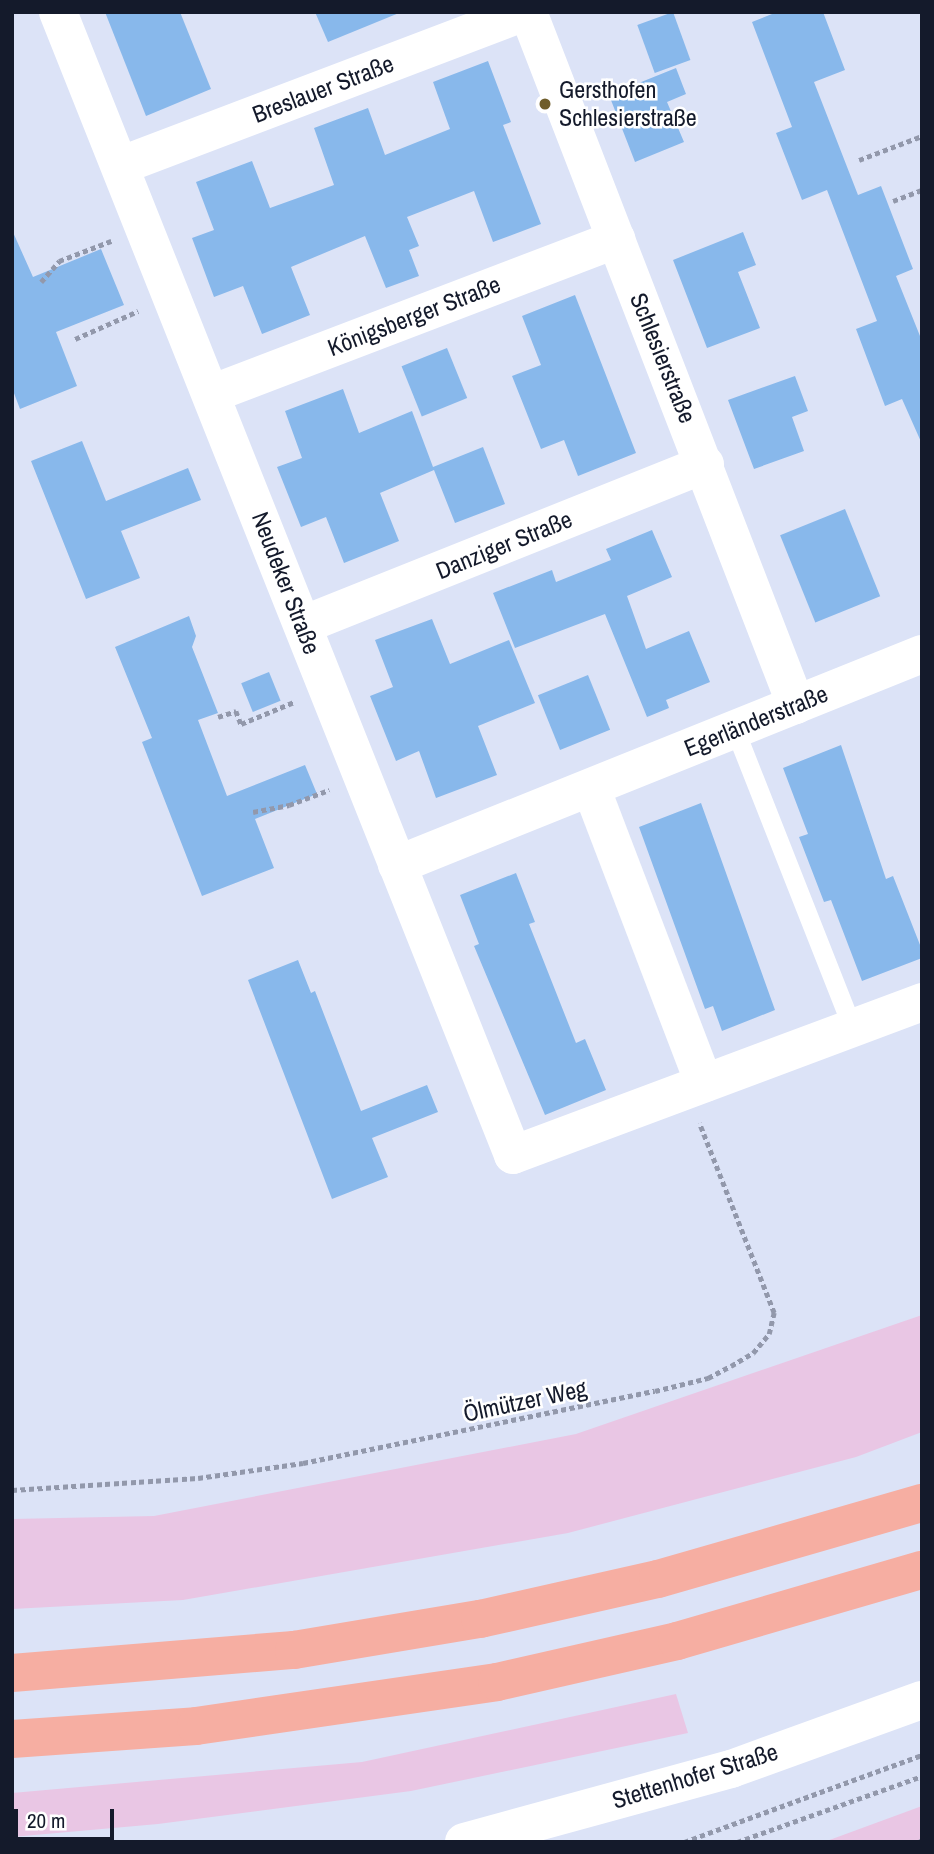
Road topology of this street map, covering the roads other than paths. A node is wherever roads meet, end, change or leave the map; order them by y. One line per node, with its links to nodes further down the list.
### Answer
1 (58, 12): 3 (street, Neudeker Straße)
2 (526, 12): 3 (street, Breslauer Straße); 4 (street, Schlesierstraße)
3 (122, 165): 5 (street, Neudeker Straße)
4 (616, 239): 5 (street, Königsberger Straße); 6 (street, Schlesierstraße)
5 (211, 394): 7 (street, Neudeker Straße)
6 (705, 464): 7 (street, Danziger Straße); 9 (street, Schlesierstraße)
7 (303, 625): 12 (street, Neudeker Straße)
8 (922, 654): 9 (street, Egerländerstraße)
9 (796, 705): 10 (street, Egerländerstraße)
10 (735, 730): 11 (street, Egerländerstraße); 14 (lane)
11 (592, 790): 12 (street, Egerländerstraße); 15 (street)
12 (397, 865): 15 (street, Neudeker Straße)
13 (922, 1002): 14 (street)
14 (852, 1027): 15 (street)
15 (695, 1086)
16 (922, 1503): 18 (highway)
17 (922, 1570): 20 (highway)
18 (12, 1674)
19 (922, 1700): 21 (street, Stettenhofer Straße)
20 (12, 1739)
21 (464, 1842)

